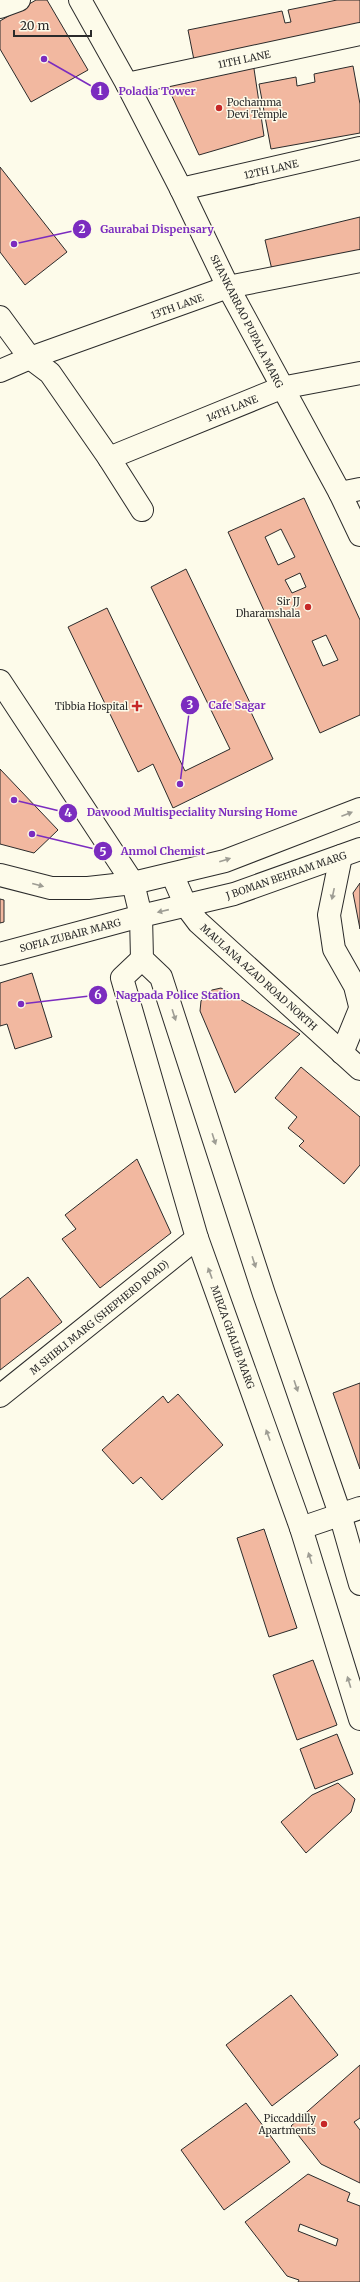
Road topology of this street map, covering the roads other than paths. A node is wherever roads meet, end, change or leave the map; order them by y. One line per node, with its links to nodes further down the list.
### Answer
1 (19, 0): 3 (main road)
2 (80, 0): 5 (main road, SHANKARRAO PUPALA MARG)
3 (0, 7)
4 (360, 34): 5 (main road, 11TH LANE)
5 (127, 84): 7 (main road, SHANKARRAO PUPALA MARG)
6 (360, 148): 7 (main road, 12TH LANE)
7 (181, 189): 9 (main road, SHANKARRAO PUPALA MARG)
8 (360, 261): 9 (main road, 13TH LANE)
9 (228, 287): 11 (main road, 13TH LANE); 14 (main road, SHANKARRAO PUPALA MARG)
10 (0, 317): 11 (main road)
11 (30, 358): 12 (main road, 13TH LANE); 15 (main road)
12 (0, 371)
13 (360, 373): 14 (main road, 14TH LANE)
14 (281, 388): 15 (main road, 14TH LANE); 16 (main road, SHANKARRAO PUPALA MARG)
15 (109, 458): 17 (main road)
16 (350, 491): 18 (main road, SHANKARRAO PUPALA MARG)
17 (142, 510)
18 (360, 535)
19 (0, 681): 24 (main road)
20 (360, 809): 22 (main road, one-way to 20)
21 (350, 853): 25 (main road, J BOMAN BEHRAM MARG); 29 (main road, one-way to 29)
22 (172, 874): 24 (main road); 25 (main road, MAULANA AZAD ROAD NORTH)
23 (0, 875): 24 (main road, one-way to 24)
24 (133, 883): 26 (main road)
25 (186, 906): 26 (main road, J BOMAN BEHRAM MARG, one-way to 26); 31 (main road, MAULANA AZAD ROAD NORTH)
26 (141, 916): 27 (main road, SOFIA ZUBAIR MARG); 28 (main road)
27 (0, 954)
28 (142, 959): 33 (main road, MIRZA GHALIB MARG); 35 (main road, one-way to 35)
29 (360, 1006)
30 (360, 1009): 31 (main road)
31 (342, 1053): 32 (main road, MAULANA AZAD ROAD NORTH)
32 (360, 1069)
33 (197, 1238): 34 (main road, M SHIBLI MARG (SHEPHERD ROAD)); 36 (main road, MIRZA GHALIB MARG, one-way to 33)
34 (0, 1396)
35 (350, 1511): 36 (main road); 37 (main road)
36 (301, 1528): 38 (main road, MIRZA GHALIB MARG, one-way to 36)
37 (360, 1584)
38 (360, 1719)

